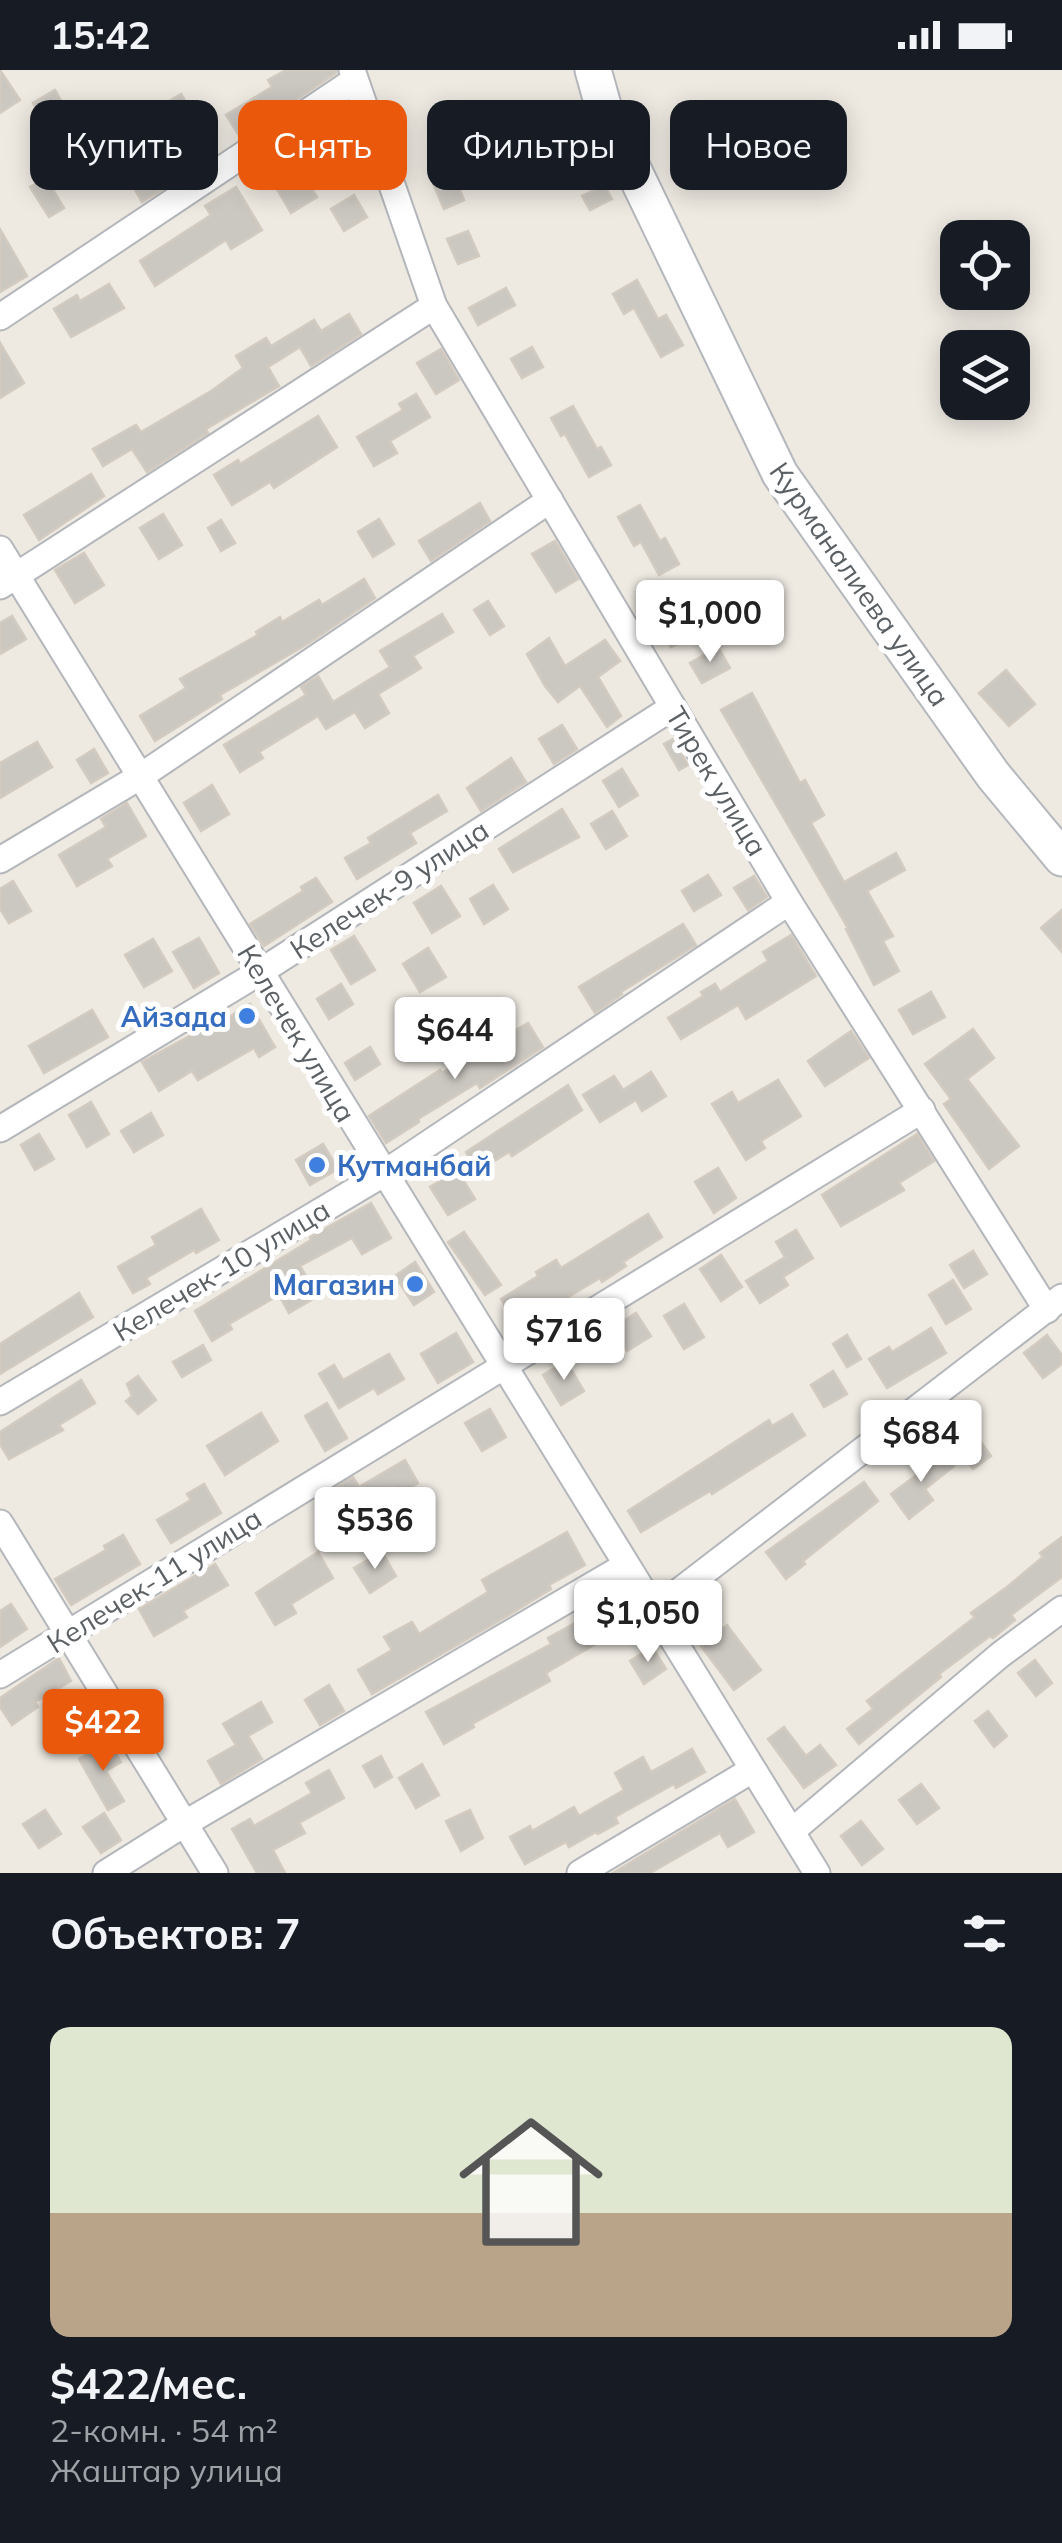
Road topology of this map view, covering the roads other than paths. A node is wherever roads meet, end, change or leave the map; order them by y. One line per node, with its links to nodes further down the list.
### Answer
1 (593, 70): 10 (street, Курманалиева улица)
2 (354, 75): 3 (street, Тирек улица); 4 (street)
3 (434, 306): 5 (street, Тирек улица); 7 (street)
4 (0, 317)
5 (550, 500): 8 (street, Тирек улица); 9 (street)
6 (0, 549): 7 (street, Келечек улица)
7 (8, 581): 9 (street, Келечек улица)
8 (672, 707): 12 (street, Тирек улица); 13 (street, Келечек-9 улица)
9 (142, 776): 11 (street); 13 (street, Келечек улица)
10 (1062, 858)
11 (0, 860)
12 (789, 902): 14 (street, Тирек улица); 16 (street, Келечек-10 улица)
13 (260, 972): 15 (street, Келечек-9 улица); 16 (street, Келечек улица)
14 (922, 1110): 17 (street, Тирек улица); 18 (street, Келечек-11 улица)
15 (0, 1129)
16 (383, 1174): 18 (street, Келечек улица); 19 (street, Келечек-10 улица)
17 (1054, 1303): 22 (street)
18 (504, 1364): 21 (street, Келечек улица); 24 (street, Келечек-11 улица)
19 (0, 1402)
20 (0, 1524): 24 (street)
21 (625, 1566): 22 (street, Келечек улица); 27 (street)
22 (656, 1609): 26 (street, Келечек улица)
23 (1062, 1609): 28 (street)
24 (69, 1632): 25 (street, Келечек-11 улица); 27 (street)
25 (0, 1676)
26 (752, 1770): 28 (street, Келечек улица); 31 (street)
27 (184, 1824): 29 (street); 30 (street)
28 (792, 1831): 32 (street, Келечек улица)
29 (106, 1873)
30 (214, 1873)
31 (580, 1873)
32 (817, 1873)

